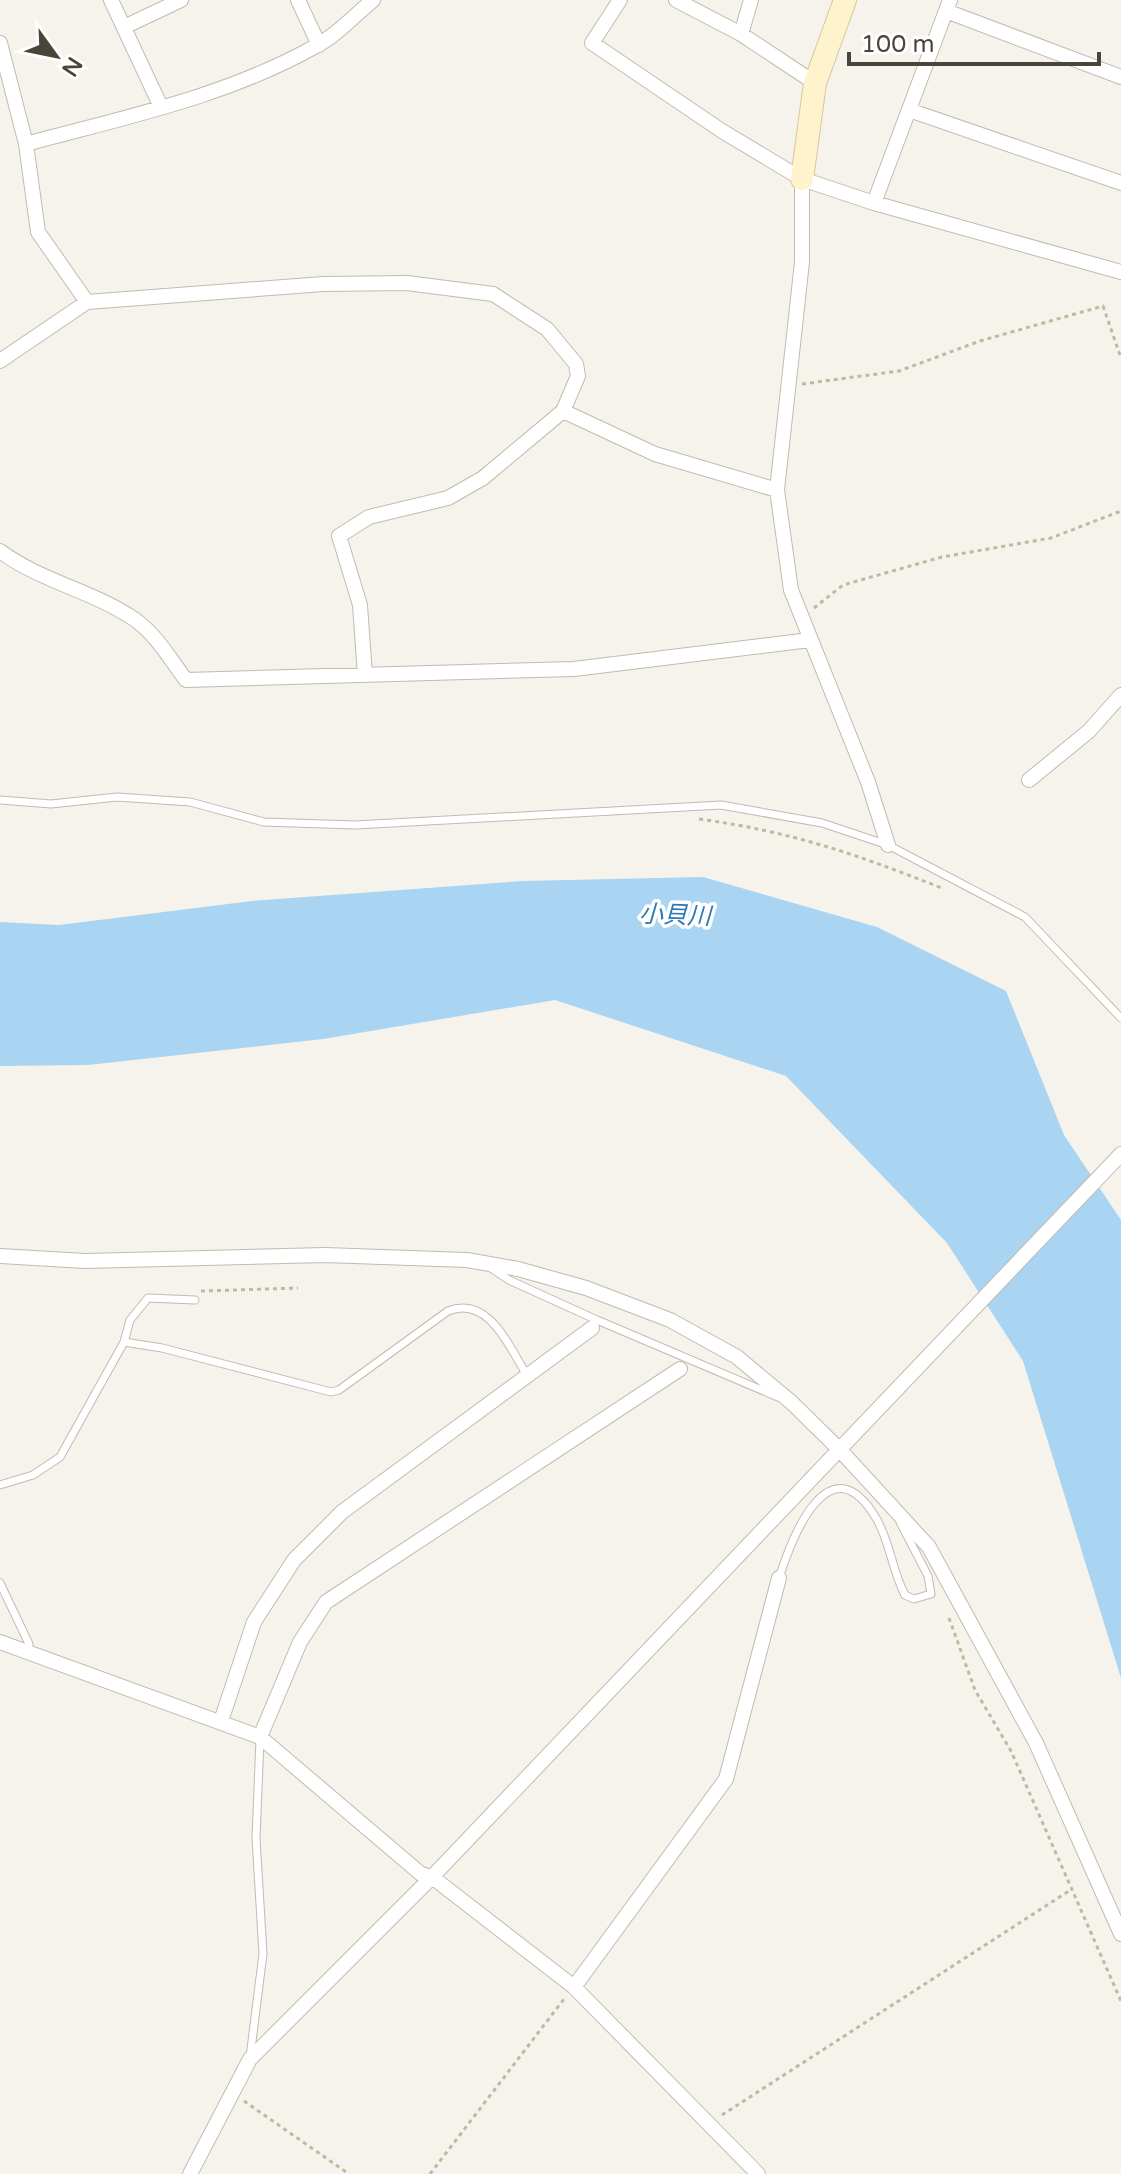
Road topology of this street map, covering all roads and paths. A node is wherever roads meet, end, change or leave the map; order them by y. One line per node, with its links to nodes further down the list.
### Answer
1 (111, 0): 10 (street)
2 (181, 0): 10 (street)
3 (298, 0): 13 (street)
4 (373, 0): 13 (street)
5 (620, 0): 19 (street)
6 (676, 0): 11 (street)
7 (751, 0): 11 (street)
8 (845, 0): 15 (street)
9 (948, 6): 14 (street); 17 (street)
10 (124, 27): 16 (street)
11 (741, 34): 15 (street)
12 (0, 43): 18 (street)
13 (319, 45): 16 (street)
14 (1121, 77)
15 (815, 83): 19 (street)
16 (161, 107): 18 (street)
17 (909, 110): 20 (street); 21 (street)
18 (26, 144): 23 (street)
19 (802, 179): 21 (street); 26 (street)
20 (1121, 183)
21 (874, 203): 22 (street)
22 (1121, 272)
23 (87, 302): 25 (street); 27 (street)
24 (1121, 358): 26 (path)
25 (0, 361)
26 (790, 385): 28 (street)
27 (563, 411): 28 (street); 33 (street)
28 (777, 490): 31 (street)
29 (1121, 511): 31 (path)
30 (0, 551): 33 (street)
31 (802, 617): 32 (street)
32 (810, 640): 33 (street); 38 (street)
33 (365, 675)
34 (1121, 695): 35 (street)
35 (1029, 780)
36 (0, 800): 38 (lane)
37 (686, 817): 39 (path)
38 (888, 845): 40 (lane)
39 (946, 890)
40 (1121, 1018)
41 (1121, 1154): 51 (street)
42 (0, 1256): 43 (street)
43 (484, 1263): 46 (lane); 50 (street)
44 (298, 1288): 45 (path)
45 (195, 1300): 47 (lane)
46 (594, 1324): 48 (lane); 49 (street)
47 (124, 1342): 49 (lane); 52 (lane)
48 (684, 1364): 50 (lane); 60 (street)
49 (528, 1376): 59 (street)
50 (791, 1402): 51 (street)
51 (844, 1445): 53 (street); 61 (street)
52 (0, 1485)
53 (891, 1502): 54 (lane); 63 (street)
54 (779, 1578): 64 (street)
55 (0, 1583): 58 (lane)
56 (949, 1618): 62 (path)
57 (0, 1642): 58 (street)
58 (28, 1652): 59 (street)
59 (221, 1721): 60 (street)
60 (260, 1737): 61 (street); 66 (lane)
61 (432, 1877): 64 (street); 66 (street)
62 (1072, 1889): 65 (path); 68 (path)
63 (1121, 1934)
64 (574, 1987): 68 (street); 71 (path)
65 (1121, 2001)
66 (250, 2059): 67 (street)
67 (233, 2093): 69 (street); 70 (path)
68 (708, 2124): 72 (street)
69 (190, 2174)
70 (349, 2174)
71 (430, 2174)
72 (758, 2174)

